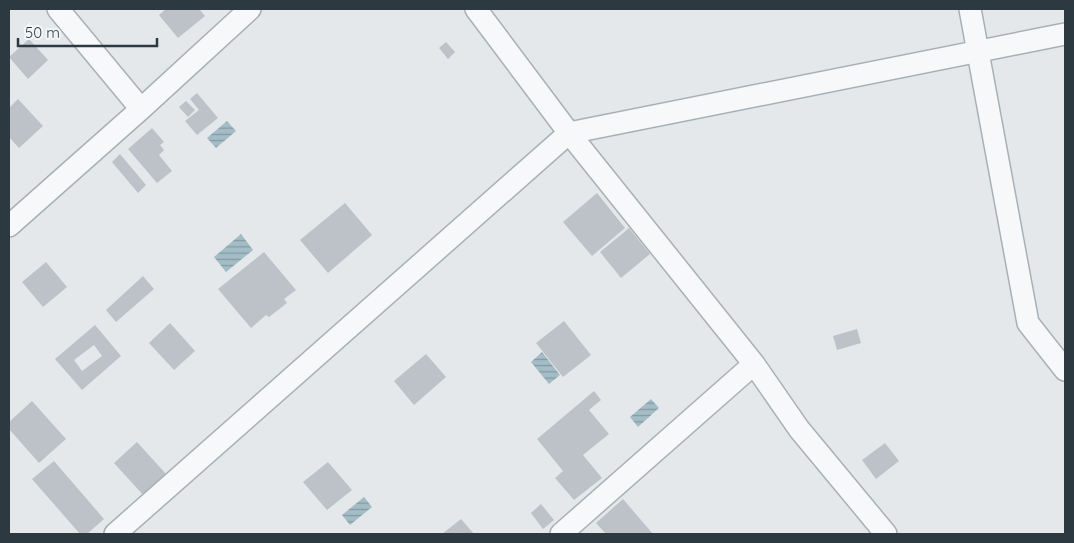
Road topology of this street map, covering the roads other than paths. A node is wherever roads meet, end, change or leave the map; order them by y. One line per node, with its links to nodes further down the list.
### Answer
1 (58, 9): 7 (street)
2 (250, 9): 7 (street)
3 (476, 9): 8 (street)
4 (970, 9): 6 (street)
5 (1065, 34): 6 (street)
6 (978, 51): 8 (street); 11 (street)
7 (141, 109): 9 (street)
8 (569, 133): 10 (street); 12 (street)
9 (9, 226)
10 (754, 364): 13 (street); 14 (street)
11 (1065, 370)
12 (115, 534)
13 (561, 534)
14 (886, 534)

